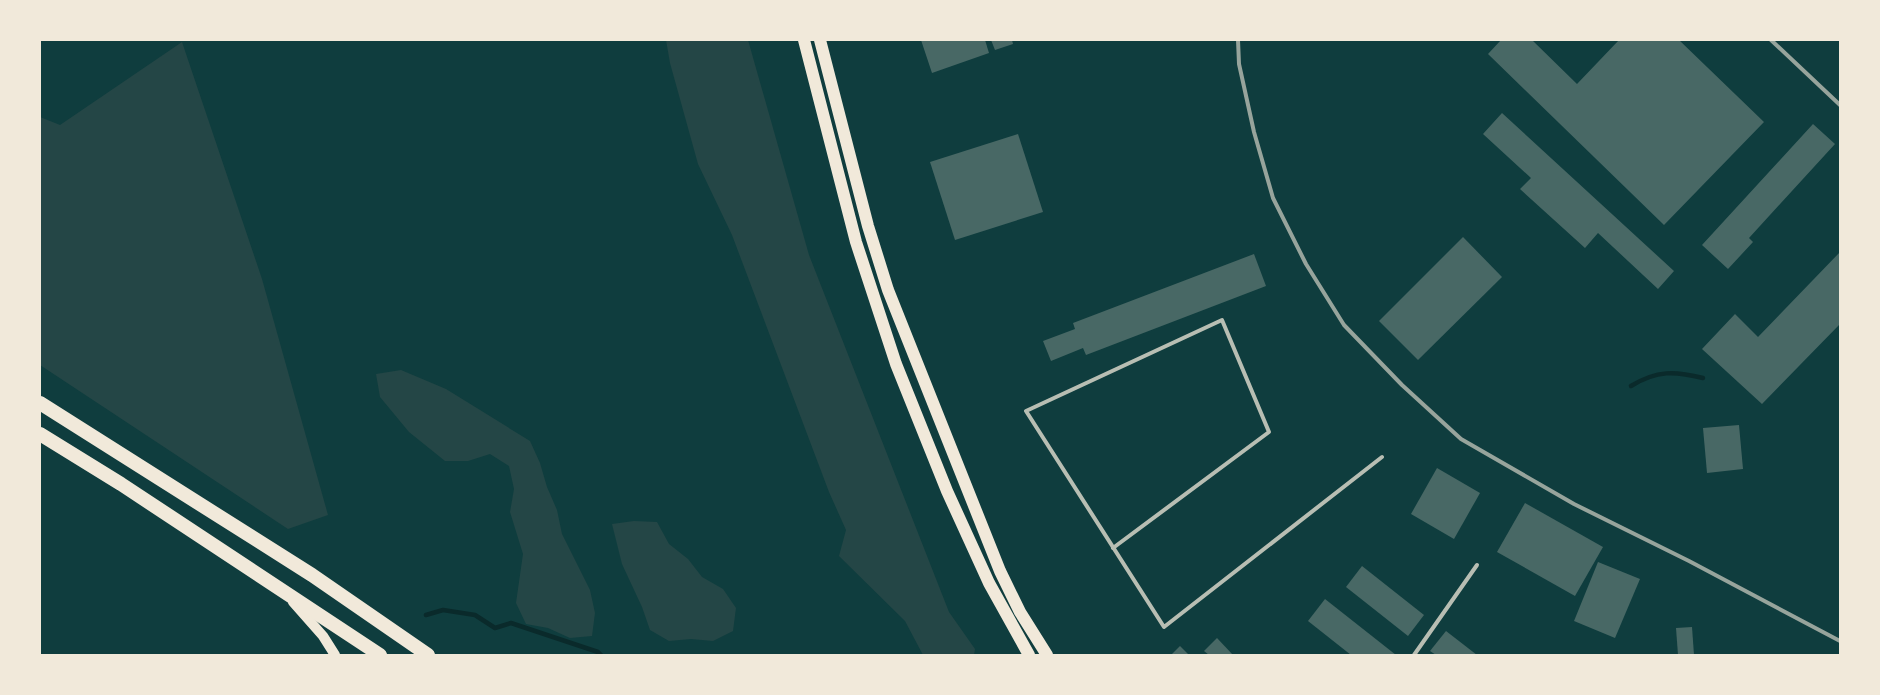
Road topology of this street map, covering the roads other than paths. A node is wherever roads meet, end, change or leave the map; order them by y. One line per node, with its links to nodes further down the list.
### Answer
1 (804, 40): 12 (main road)
2 (820, 40): 13 (main road)
3 (40, 403): 11 (highway)
4 (40, 434): 8 (highway)
5 (1382, 457): 6 (lane)
6 (1113, 548): 6 (lane)
7 (1477, 565): 14 (lane)
8 (278, 587): 9 (main road); 10 (highway)
9 (335, 655)
10 (380, 655)
11 (428, 655)
12 (1029, 655)
13 (1047, 655)
14 (1414, 655)

